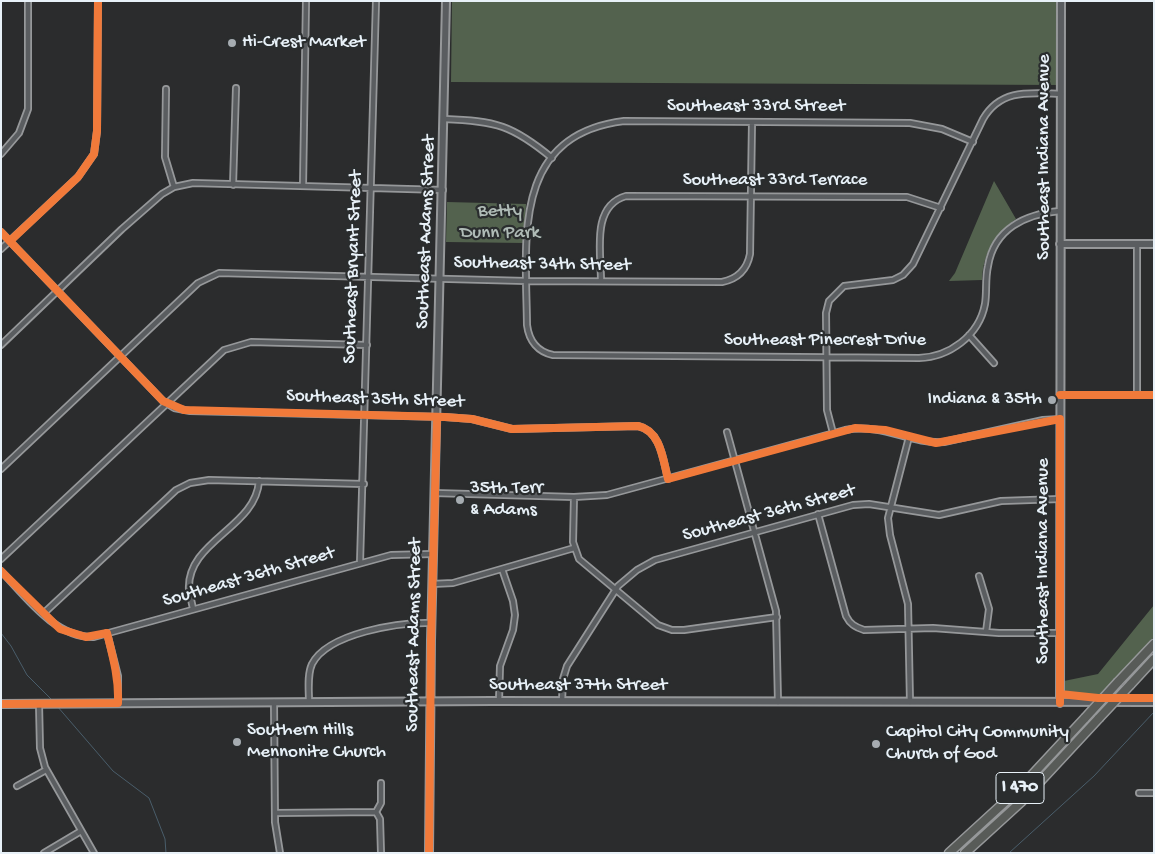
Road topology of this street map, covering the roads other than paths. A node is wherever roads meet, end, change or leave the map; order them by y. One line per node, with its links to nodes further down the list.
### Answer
1 (28, 1): 13 (street)
2 (98, 1): 24 (street)
3 (306, 1): 16 (street)
4 (376, 1): 18 (street, Southeast Bryant Street)
5 (446, 1): 10 (main road, Southeast Adams Street)
6 (1061, 1): 9 (main road, Southeast Indiana Avenue)
7 (236, 88): 15 (street)
8 (166, 89): 17 (street)
9 (1061, 94): 12 (street); 22 (main road, Southeast Indiana Avenue)
10 (444, 119): 14 (street); 19 (main road, Southeast Adams Street)
11 (752, 122): 12 (street, Southeast 33rd Street); 14 (street, Southeast 33rd Street); 20 (street)
12 (973, 142): 21 (street)
13 (1, 154)
14 (552, 158): 31 (street, Southeast 33rd Street)
15 (233, 184): 16 (street); 17 (street)
16 (303, 186): 18 (street)
17 (174, 187): 33 (street)
18 (371, 188): 19 (street); 29 (street, Southeast Bryant Street)
19 (442, 190): 30 (main road, Southeast Adams Street)
20 (751, 196): 21 (street, Southeast 33rd Terrace); 32 (street, Southeast 34th Street); 32 (street, Southeast 33rd Terrace)
21 (940, 208): 39 (street)
22 (1060, 211): 25 (main road, Southeast Indiana Avenue); 34 (street, Southeast Pinecrest Drive)
23 (1, 232): 24 (street)
24 (10, 241): 28 (street); 33 (street)
25 (1060, 244): 26 (main road); 41 (main road, Southeast Indiana Avenue)
26 (1137, 244): 27 (main road); 42 (street)
27 (1154, 244)
28 (1, 249)
29 (368, 276): 30 (street, Southeast 34th Street); 36 (street, Southeast Bryant Street); 38 (street, Southeast 34th Street)
30 (440, 278): 31 (street, Southeast 34th Street); 46 (main road, Southeast Adams Street)
31 (526, 281): 32 (street, Southeast 34th Street); 37 (street, Southeast 33rd Street)
32 (601, 281)
33 (58, 291): 35 (street); 38 (street)
34 (969, 335): 39 (street, Southeast Pinecrest Drive); 40 (street)
35 (1, 345)
36 (367, 345): 44 (street); 45 (street, Southeast Bryant Street)
37 (535, 346): 39 (street, Southeast Pinecrest Drive)
38 (120, 356): 44 (street); 52 (street, Southeast 34th Street)
39 (827, 357): 49 (street)
40 (994, 363)
41 (1060, 395): 42 (street); 47 (main road, Southeast Indiana Avenue)
42 (1137, 396): 43 (street)
43 (1154, 396)
44 (166, 403): 45 (street, Southeast 35th Street); 64 (street)
45 (365, 416): 46 (street, Southeast 35th Street); 55 (street, Southeast Bryant Street)
46 (437, 418): 53 (street, Southeast 35th Street); 56 (main road, Southeast Adams Street)
47 (1060, 419): 50 (street); 58 (main road, Southeast Indiana Avenue)
48 (727, 432): 51 (street)
49 (833, 433): 50 (street); 51 (street)
50 (909, 437): 59 (street)
51 (736, 460): 53 (street); 61 (street)
52 (1, 470)
53 (668, 479): 57 (street)
54 (259, 482): 55 (street); 71 (street); 72 (street)
55 (364, 484): 65 (street, Southeast Bryant Street)
56 (434, 493): 57 (street); 63 (main road, Southeast Adams Street)
57 (574, 497): 62 (street)
58 (1060, 499): 59 (street, Southeast 36th Street); 78 (main road, Southeast Indiana Avenue)
59 (889, 507): 60 (street, Southeast 36th Street); 75 (street)
60 (818, 514): 61 (street, Southeast 36th Street); 75 (street)
61 (755, 532): 70 (street, Southeast 36th Street); 73 (street)
62 (574, 548): 66 (street); 70 (street)
63 (433, 554): 65 (street, Southeast 36th Street); 69 (main road, Southeast Adams Street)
64 (1, 559)
65 (360, 563): 71 (street, Southeast 36th Street)
66 (502, 569): 69 (street); 82 (street)
67 (1, 570): 72 (street)
68 (979, 576): 76 (street)
69 (432, 584): 74 (main road, Southeast Adams Street)
70 (616, 590): 73 (street); 83 (street, Southeast 36th Street)
71 (193, 609): 77 (street, Southeast 36th Street)
72 (44, 614): 77 (street, Southeast 36th Street)
73 (777, 617): 86 (street)
74 (431, 623): 81 (main road, Southeast Adams Street); 85 (street)
75 (910, 628): 76 (street); 87 (street)
76 (986, 632): 78 (street)
77 (107, 633): 89 (street)
78 (1060, 633): 90 (main road, Southeast Indiana Avenue)
79 (1154, 644): 106 (highway, I 470, bridge)
80 (1154, 660): 107 (highway, I 470, bridge)
81 (430, 701): 82 (main road, Southeast 37th Street); 85 (main road, Southeast 37th Street); 105 (main road, Southeast Adams Street)
82 (498, 701): 83 (main road, Southeast 37th Street)
83 (562, 701): 86 (main road, Southeast 37th Street)
84 (274, 702): 85 (main road, Southeast 37th Street); 89 (main road, Southeast 37th Street); 99 (street)
85 (309, 702)
86 (778, 702): 87 (main road, Southeast 37th Street)
87 (910, 702): 90 (main road, Southeast 37th Street)
88 (1154, 702): 90 (main road, Southeast 37th Street)
89 (118, 703): 92 (main road, Southeast 37th Street)
90 (1060, 703)
91 (1, 704): 92 (main road, Southeast 37th Street)
92 (41, 704): 93 (street)
93 (46, 770): 95 (street); 100 (street)
94 (381, 783): 98 (street)
95 (17, 786)
96 (1139, 793): 97 (street)
97 (1154, 793)
98 (376, 812): 99 (street); 104 (street)
99 (275, 813): 103 (street)
100 (81, 831): 101 (street); 102 (street)
101 (44, 853)
102 (94, 853)
103 (280, 853)
104 (381, 853)
105 (429, 853)
106 (949, 853)
107 (965, 853)

